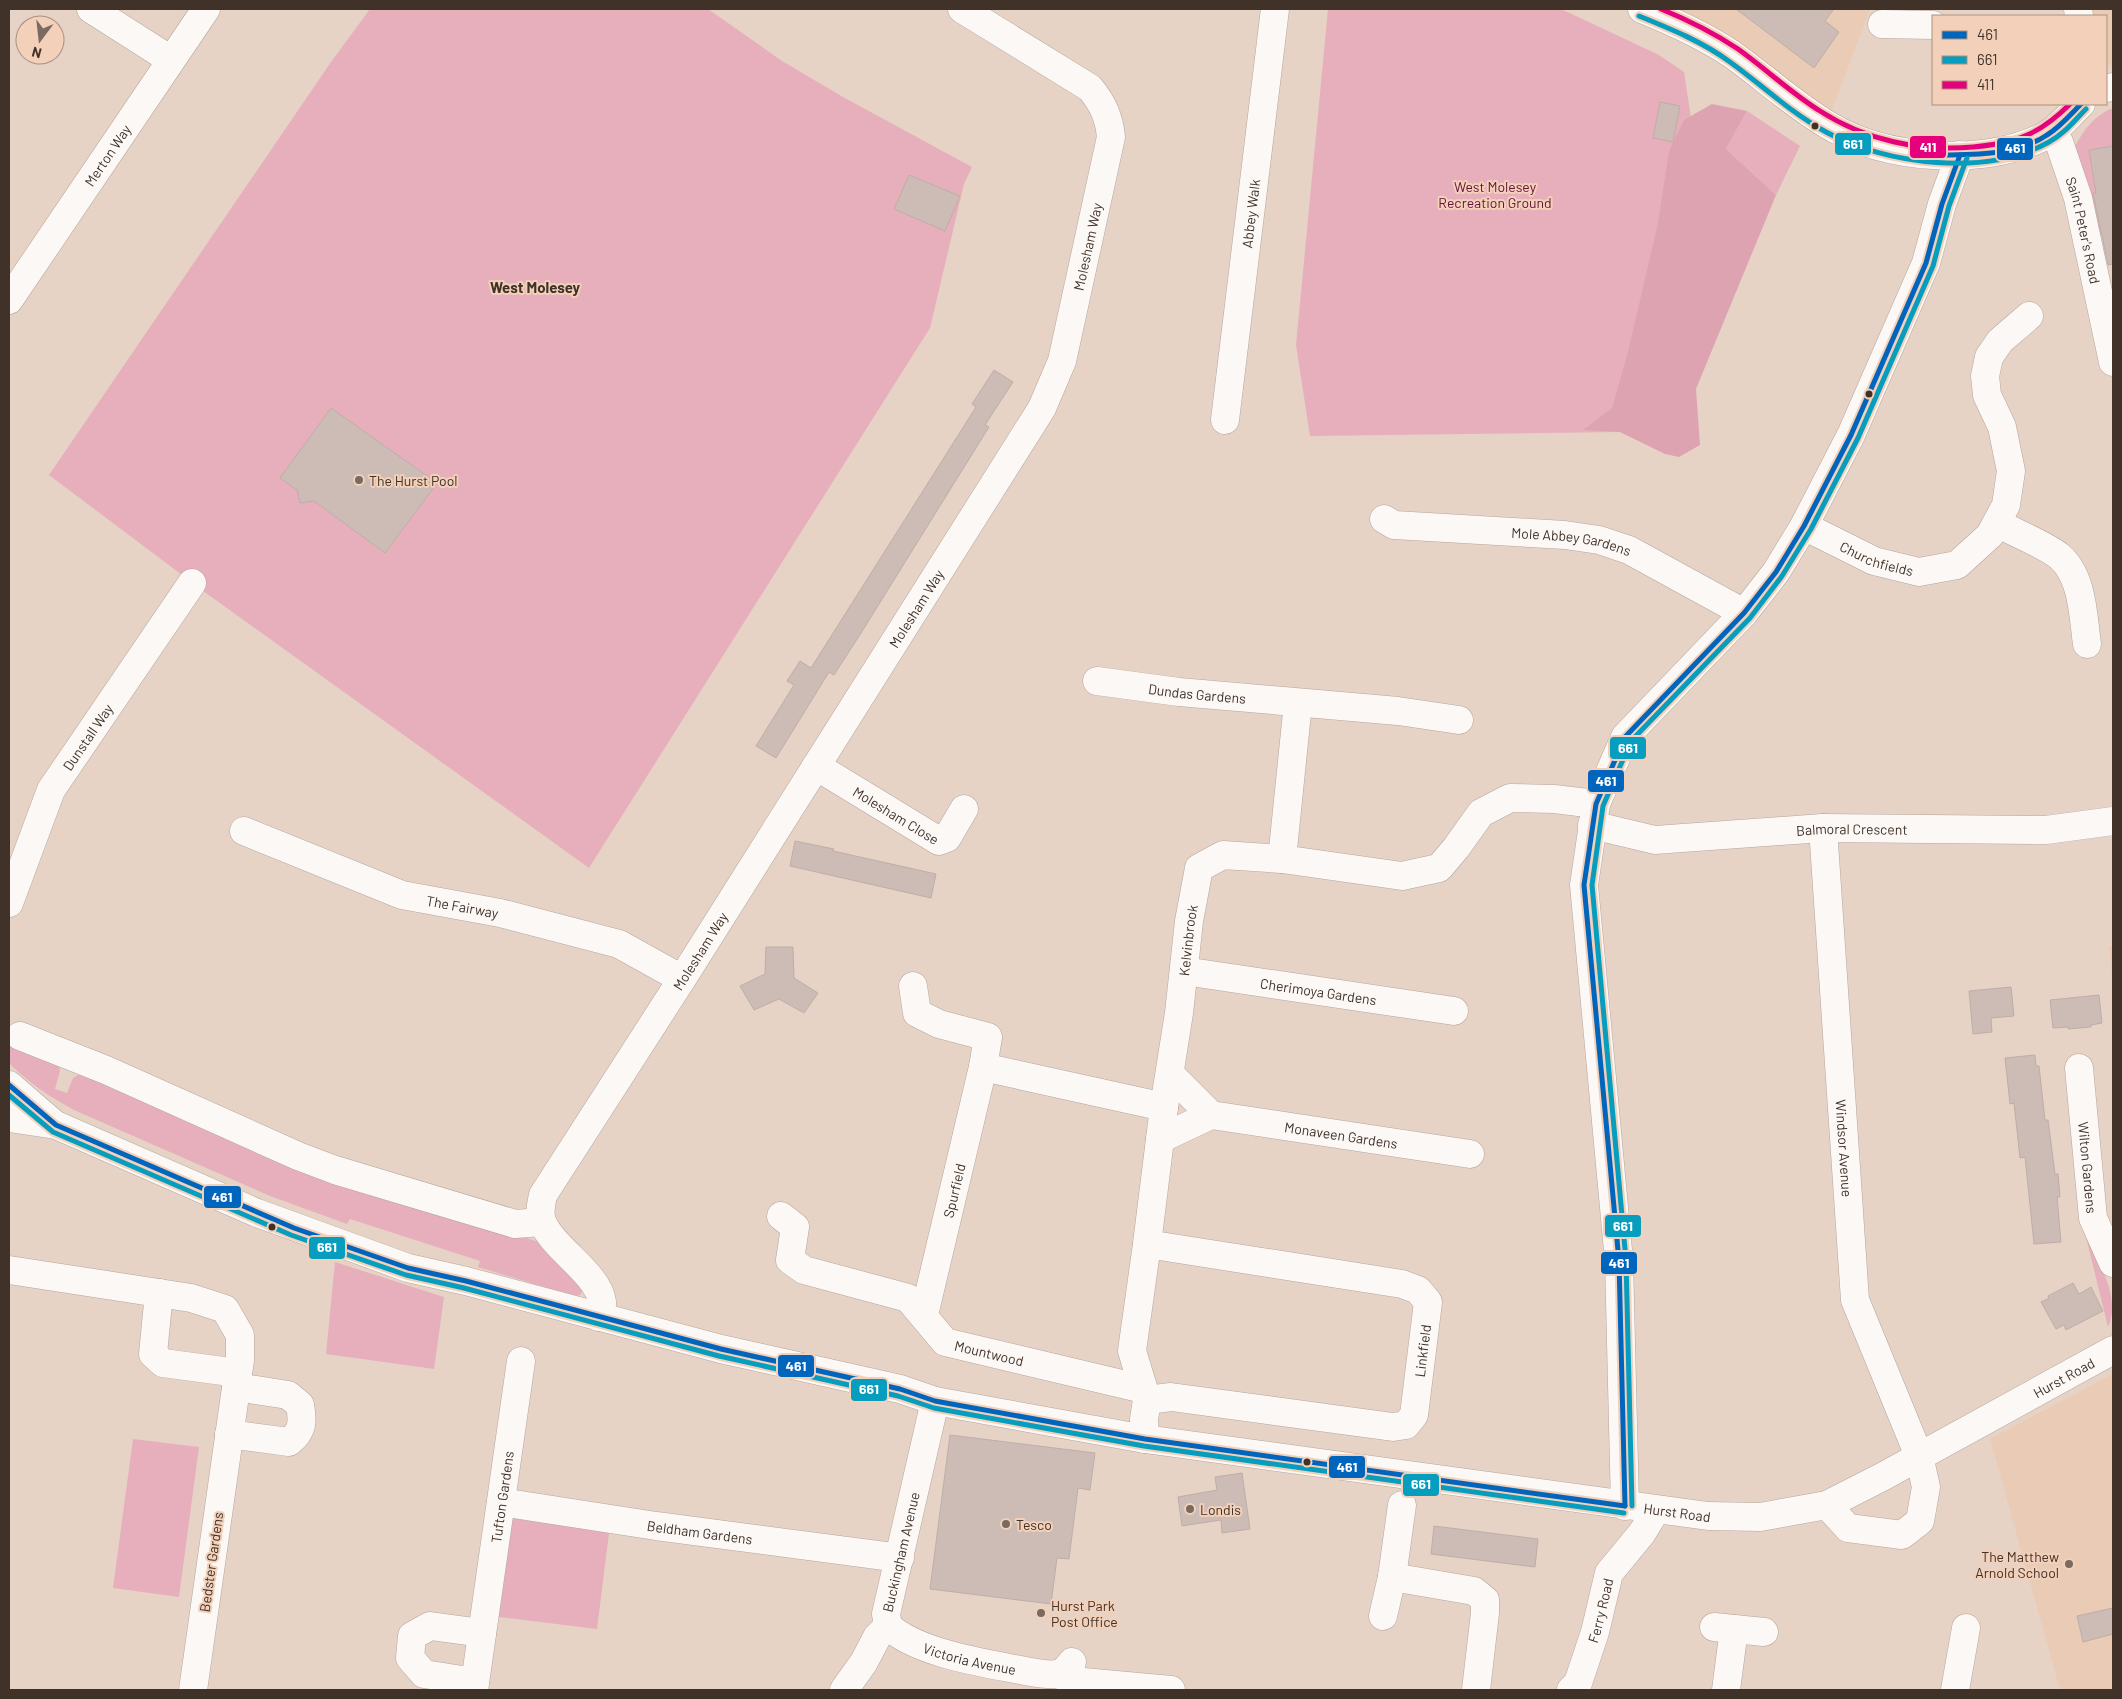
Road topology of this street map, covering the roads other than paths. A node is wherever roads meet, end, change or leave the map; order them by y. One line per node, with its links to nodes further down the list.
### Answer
1 (91, 9): 8 (street)
2 (206, 9): 8 (street, Merton Way)
3 (962, 9): 25 (street, Molesham Way)
4 (1275, 9): 15 (street, Abbey Walk)
5 (1642, 9): 11 (street)
6 (1882, 24): 7 (street)
7 (1932, 25)
8 (171, 60): 12 (street, Merton Way)
9 (2078, 105): 10 (street)
10 (2052, 132): 11 (street); 14 (street, Saint Peter's Road)
11 (1947, 155): 18 (street)
12 (9, 300)
13 (2029, 316): 17 (street, Churchfields)
14 (2113, 362)
15 (1226, 420)
16 (1384, 519): 20 (street, Mole Abbey Gardens)
17 (1997, 524): 18 (street, Churchfields); 21 (street)
18 (1804, 526): 20 (street)
19 (192, 583): 32 (street, Dunstall Way)
20 (1744, 613): 27 (street)
21 (2079, 637)
22 (1097, 681): 23 (street, Dundas Gardens)
23 (1298, 703): 24 (street, Dundas Gardens); 31 (street)
24 (1459, 720)
25 (816, 766): 26 (street, Molesham Close); 34 (street, Molesham Way)
26 (964, 809)
27 (1594, 814): 29 (street, Balmoral Crescent); 31 (street, Kelvinbrook); 67 (street)
28 (2113, 821): 29 (street, Balmoral Crescent)
29 (1823, 828): 63 (street, Windsor Avenue)
30 (244, 831): 34 (street, The Fairway)
31 (1282, 859): 33 (street, Kelvinbrook)
32 (9, 903)
33 (1184, 971): 36 (street, Cherimoya Gardens); 40 (street, Kelvinbrook)
34 (682, 979): 49 (street, Molesham Way)
35 (913, 986): 38 (street, Spurfield)
36 (1454, 1011)
37 (20, 1036): 49 (street)
38 (982, 1067): 42 (street); 54 (street, Spurfield)
39 (2079, 1068): 51 (street, Wilton Gardens)
40 (1170, 1074): 42 (street, Kelvinbrook); 43 (street)
41 (9, 1086): 45 (street, Hurst Road)
42 (1164, 1107): 46 (street, Kelvinbrook)
43 (1211, 1115): 46 (street); 47 (street, Monaveen Gardens)
44 (9, 1118): 45 (street, Hurst Road)
45 (56, 1125): 55 (street, Hurst Road)
46 (1160, 1139): 50 (street, Kelvinbrook)
47 (1470, 1154)
48 (781, 1216): 54 (street, Mountwood)
49 (542, 1222): 55 (street)
50 (1147, 1244): 59 (street, Kelvinbrook); 59 (street, Linkfield)
51 (2113, 1263)
52 (9, 1270): 53 (street, Bedster Gardens)
53 (159, 1293): 58 (street, Bedster Gardens); 58 (street)
54 (924, 1315): 59 (street, Mountwood)
55 (599, 1317): 60 (street, Hurst Road)
56 (2113, 1350): 63 (street, Hurst Road)
57 (521, 1361): 64 (street, Tufton Gardens)
58 (237, 1380): 61 (street, Bedster Gardens); 61 (street)
59 (1145, 1395): 62 (street, Kelvinbrook)
60 (935, 1401): 62 (street, Hurst Road); 69 (street, Buckingham Avenue)
61 (229, 1434): 78 (street, Bedster Gardens)
62 (1145, 1439): 67 (street, Hurst Road)
63 (1919, 1456): 66 (street, Hurst Road); 66 (street, Windsor Avenue)
64 (502, 1502): 69 (street, Beldham Gardens); 75 (street, Tufton Gardens)
65 (1402, 1505): 70 (street)
66 (1827, 1505): 68 (street, Hurst Road)
67 (1625, 1506): 68 (street, Hurst Road)
68 (1656, 1510): 82 (street, Ferry Road)
69 (900, 1558): 72 (street, Buckingham Avenue)
70 (1392, 1577): 71 (street); 81 (street)
71 (1383, 1616)
72 (888, 1626): 76 (street, Victoria Avenue); 79 (street, Buckingham Avenue)
73 (1966, 1628): 84 (street)
74 (1764, 1632): 83 (street)
75 (482, 1634): 77 (street, Tufton Gardens); 77 (street, Tufton Gardens)
76 (1027, 1681): 80 (street, Victoria Avenue)
77 (475, 1686)
78 (193, 1690)
79 (844, 1690)
80 (1171, 1690)
81 (1476, 1690)
82 (1571, 1690)
83 (1726, 1690)
84 (1956, 1690)

